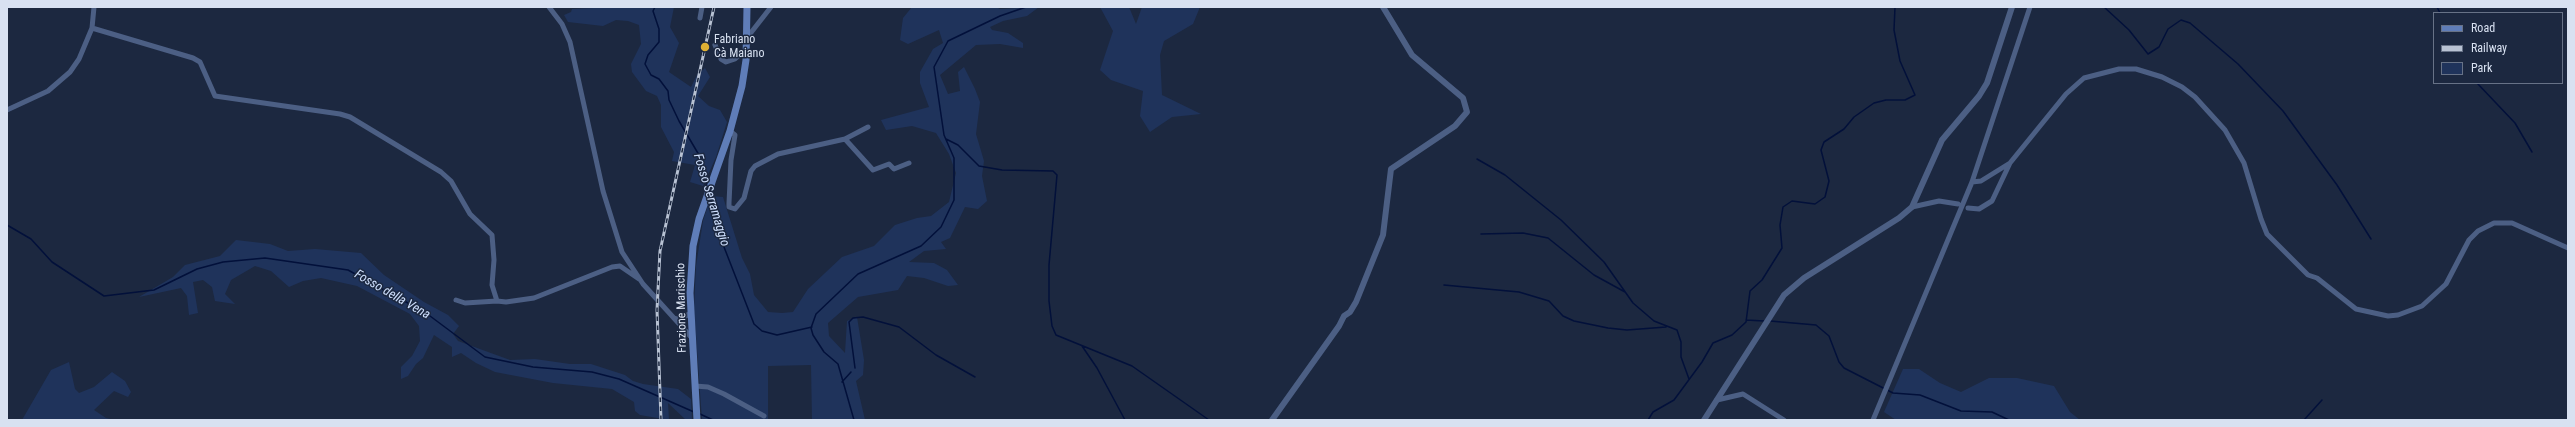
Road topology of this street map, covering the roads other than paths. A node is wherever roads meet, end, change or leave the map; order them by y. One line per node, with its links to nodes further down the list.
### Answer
1 (94, 7): 10 (street)
2 (549, 7): 25 (street)
3 (702, 7): 9 (street)
4 (747, 7): 11 (main road, Frazione Marischio)
5 (771, 7): 11 (street)
6 (1383, 7): 36 (street)
7 (2012, 7): 22 (street)
8 (2030, 7): 20 (street)
9 (700, 18)
10 (92, 28): 14 (street); 27 (street)
11 (746, 39): 13 (main road, Frazione Marischio)
12 (715, 46): 13 (street)
13 (746, 49): 16 (main road, Frazione Marischio)
14 (7, 110)
15 (868, 127): 17 (street)
16 (730, 131): 17 (street); 28 (main road, Frazione Marischio)
17 (845, 139): 18 (street)
18 (909, 163)
19 (2010, 163): 20 (street); 23 (street); 24 (street)
20 (1972, 182): 39 (street)
21 (1958, 204): 22 (street)
22 (1912, 207): 33 (street)
23 (1968, 208)
24 (2568, 248)
25 (640, 279): 27 (street); 29 (street)
26 (456, 300): 27 (street)
27 (497, 301)
28 (690, 313): 29 (street); 30 (main road, Frazione Marischio)
29 (674, 318): 30 (street); 31 (street)
30 (691, 328): 31 (main road, Frazione Marischio)
31 (692, 338): 32 (main road, Frazione Marischio)
32 (695, 386): 34 (main road, Frazione Marischio); 35 (street)
33 (1717, 400): 37 (street); 38 (street)
34 (697, 415)
35 (764, 416)
36 (1272, 420)
37 (1704, 420)
38 (1784, 420)
39 (1873, 420)

